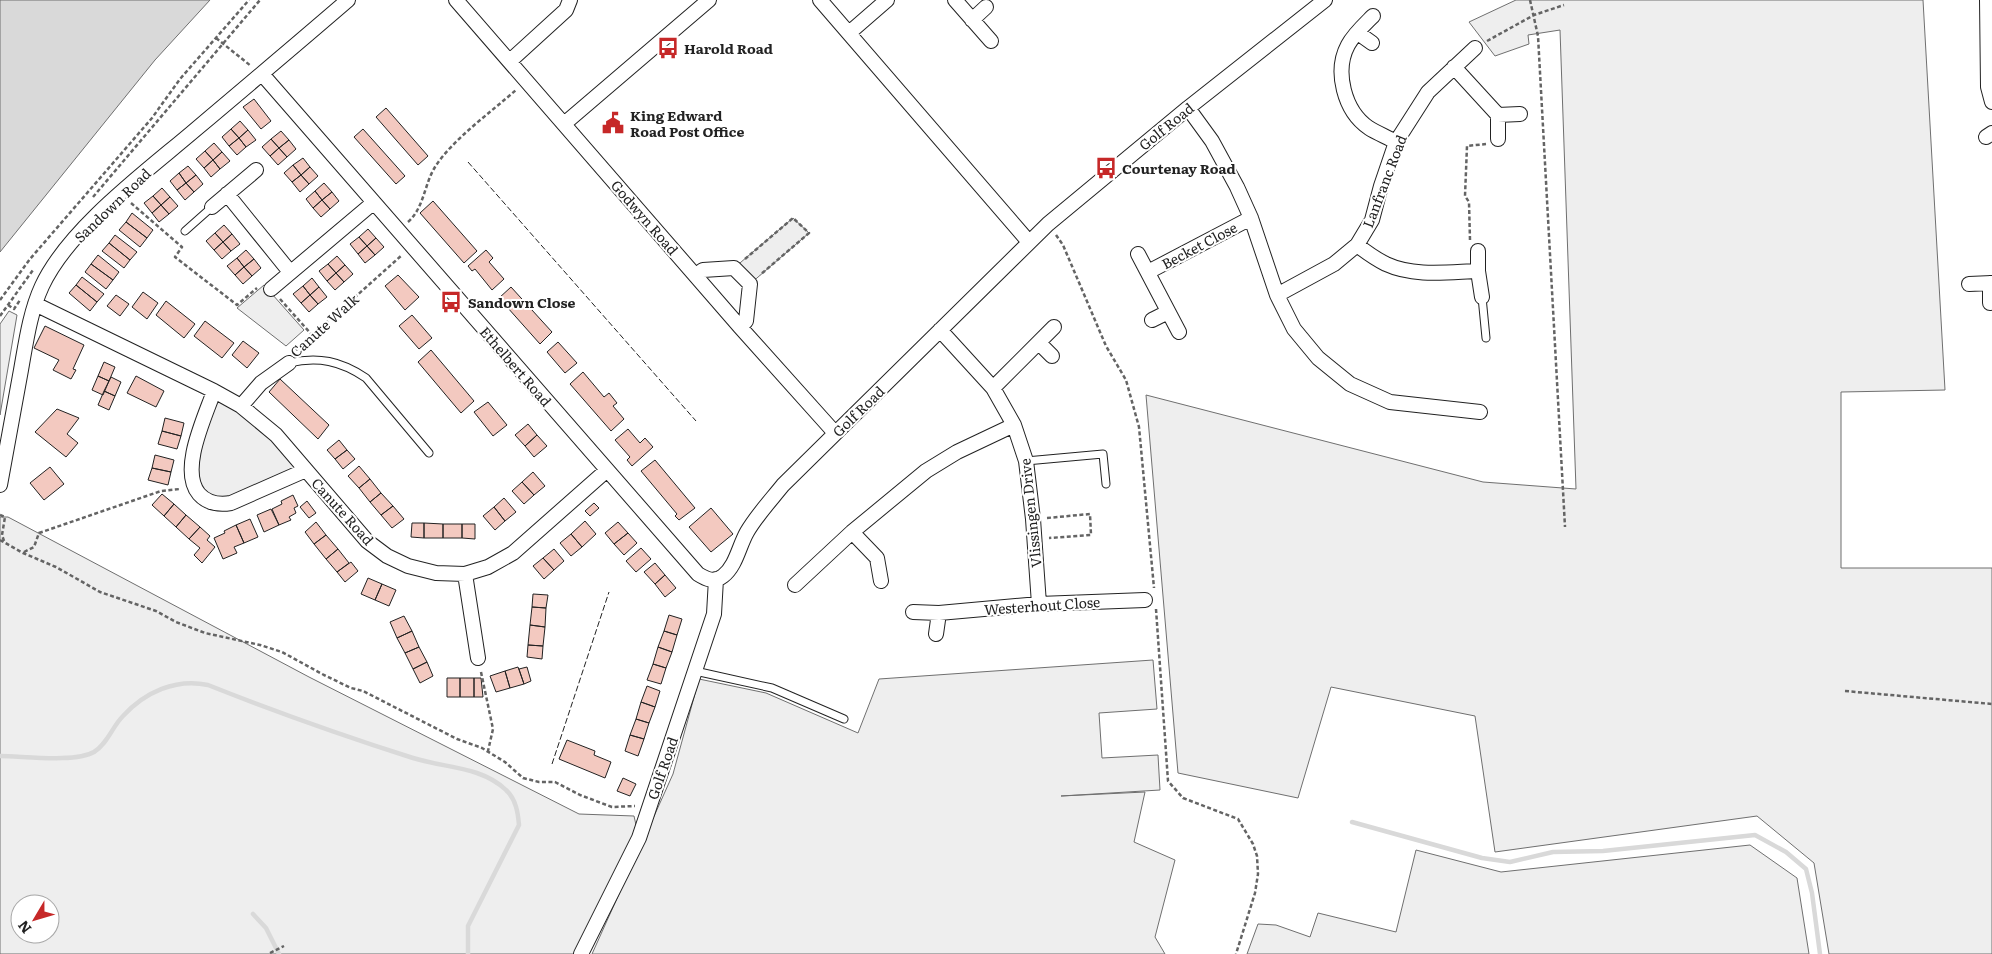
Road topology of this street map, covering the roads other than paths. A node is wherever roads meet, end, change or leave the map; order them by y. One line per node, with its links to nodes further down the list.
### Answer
1 (348, 0): 20 (street, Sandown Road)
2 (456, 0): 18 (street, Godwyn Road)
3 (570, 0): 18 (street)
4 (709, 0): 25 (street)
5 (820, 0): 13 (street)
6 (887, 0): 13 (street)
7 (954, 0): 12 (street)
8 (1325, 0): 22 (street, Golf Road)
9 (1988, 0): 21 (street)
10 (986, 7): 12 (street)
11 (1372, 16): 14 (street)
12 (972, 20): 15 (street)
13 (848, 33): 34 (street)
14 (1358, 33): 16 (street); 27 (street)
15 (991, 41)
16 (1372, 43)
17 (1475, 48): 19 (street, Lanfranc Road)
18 (510, 61): 25 (street, Godwyn Road)
19 (1454, 67): 24 (street); 27 (street, Lanfranc Road)
20 (262, 74): 30 (street, Ethelbert Road); 48 (street, Sandown Road)
21 (1992, 102)
22 (1188, 108): 32 (street); 34 (street, Golf Road)
23 (1520, 114): 24 (street)
24 (1498, 115): 26 (street)
25 (564, 124): 41 (street, Godwyn Road)
26 (1498, 139)
27 (1396, 142): 35 (street, Lanfranc Road)
28 (256, 170): 29 (street)
29 (227, 194): 31 (street); 39 (street)
30 (373, 203): 39 (street); 68 (street, Ethelbert Road)
31 (212, 207): 33 (lane)
32 (1251, 218): 40 (street, Becket Close); 45 (street)
33 (185, 231)
34 (1029, 242): 53 (street, Golf Road)
35 (1357, 245): 38 (street); 45 (street, Lanfranc Road)
36 (1478, 250): 38 (street)
37 (1138, 254): 40 (street, Becket Close)
38 (1478, 271): 46 (street)
39 (290, 272): 44 (street)
40 (1148, 272): 49 (street, Becket Close)
41 (696, 275): 51 (street, Godwyn Road); 51 (street)
42 (1991, 283): 43 (street); 47 (street)
43 (1969, 284)
44 (271, 289)
45 (1277, 295): 62 (street)
46 (1482, 297): 55 (lane)
47 (1990, 303)
48 (36, 304): 60 (street, Canute Road); 70 (street, Sandown Road)
49 (1168, 312): 50 (street); 54 (street, Becket Close)
50 (1152, 320)
51 (740, 327): 64 (street, Godwyn Road)
52 (1054, 327): 56 (street)
53 (940, 330): 59 (street, Vlissingen Drive); 64 (street, Golf Road)
54 (1179, 332)
55 (1486, 338)
56 (1039, 342): 57 (street); 59 (street)
57 (1052, 356)
58 (288, 363): 61 (street, Canute Walk); 65 (lane)
59 (993, 388): 63 (street, Vlissingen Drive)
60 (214, 391): 61 (street, Canute Road); 67 (street, Canute Road)
61 (242, 406): 67 (street, Canute Road)
62 (1480, 412)
63 (1014, 425): 66 (street, Vlissingen Drive); 71 (street)
64 (835, 433): 73 (street, Golf Road)
65 (429, 453)
66 (1026, 461): 69 (lane); 77 (street, Vlissingen Drive)
67 (306, 470): 72 (street, Canute Road)
68 (607, 470): 72 (street, Canute Road); 73 (street, Ethelbert Road)
69 (1106, 484)
70 (0, 485)
71 (852, 532): 74 (street); 75 (street)
72 (465, 574): 81 (street)
73 (716, 580): 82 (street, Golf Road)
74 (882, 581)
75 (795, 585)
76 (1145, 600): 77 (street, Westerhout Close)
77 (1039, 604): 79 (street, Westerhout Close)
78 (913, 612): 79 (street, Westerhout Close)
79 (939, 613): 80 (street)
80 (936, 634)
81 (478, 658)
82 (695, 671): 83 (lane); 84 (street, Golf Road)
83 (844, 719)
84 (581, 954)

